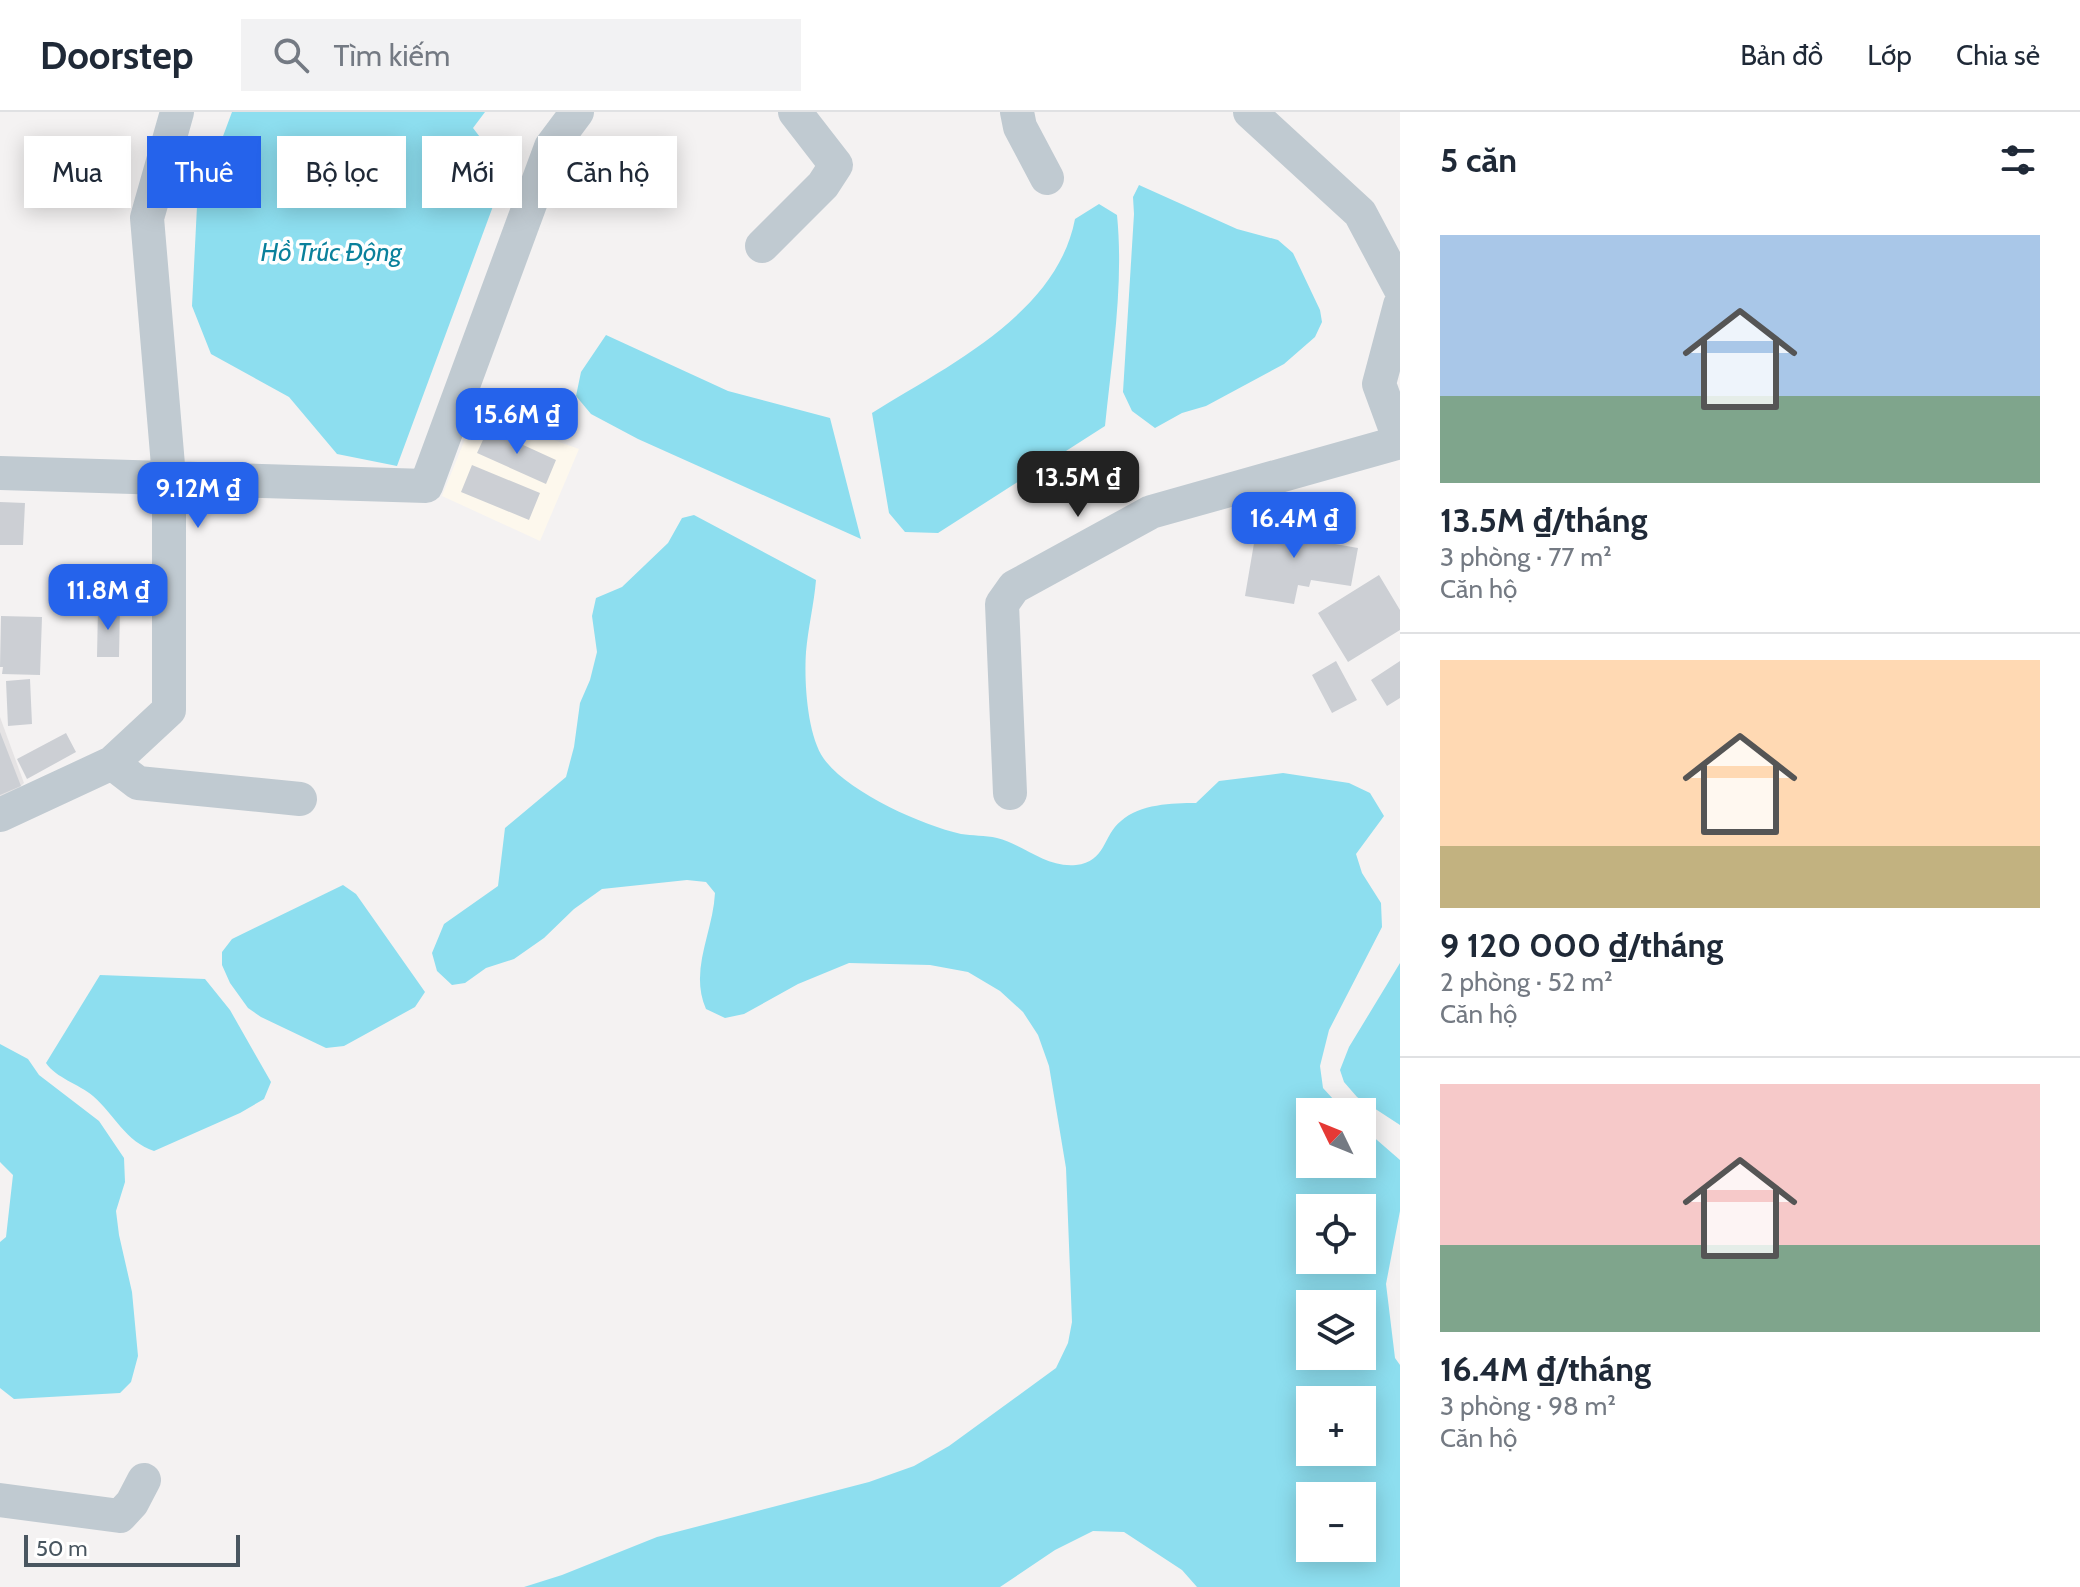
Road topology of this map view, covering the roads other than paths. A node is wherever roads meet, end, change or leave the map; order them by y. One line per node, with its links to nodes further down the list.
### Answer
1 (177, 112): 12 (street)
2 (577, 112): 12 (street)
3 (795, 112): 7 (street)
4 (1017, 112): 6 (street)
5 (1250, 112): 8 (street)
6 (1047, 178)
7 (762, 246)
8 (1400, 288)
9 (1400, 305): 10 (street)
10 (1400, 442): 14 (street)
11 (0, 473): 12 (street)
12 (169, 477): 13 (street)
13 (112, 763): 15 (street); 16 (street)
14 (1010, 793)
15 (300, 799)
16 (0, 815)
17 (144, 1480): 18 (street)
18 (0, 1500)

